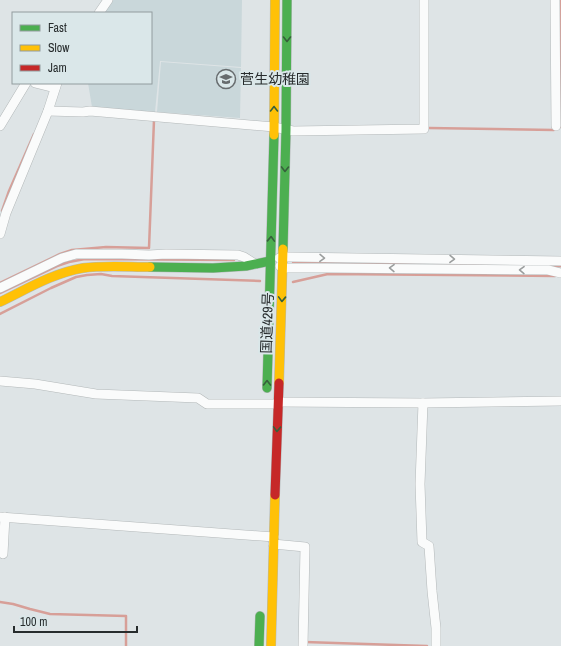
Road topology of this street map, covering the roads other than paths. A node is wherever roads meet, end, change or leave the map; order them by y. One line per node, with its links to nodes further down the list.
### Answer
1 (108, 0): 6 (street)
2 (275, 0): 13 (main road, 国道429号, one-way to 2)
3 (287, 0): 14 (main road, 国道429号, one-way to 14)
4 (424, 0): 14 (street)
5 (556, 0): 11 (street)
6 (100, 12)
7 (25, 84): 12 (street)
8 (41, 84): 9 (street)
9 (54, 86): 10 (street)
10 (48, 111): 13 (street); 15 (street)
11 (558, 121)
12 (0, 126)
13 (274, 127): 14 (street); 18 (main road, 国道429号, one-way to 13)
14 (286, 130): 17 (main road, 国道429号, one-way to 17)
15 (3, 212): 16 (street)
16 (0, 234)
17 (283, 257): 18 (street); 19 (street, one-way to 19); 21 (main road, 国道429号)
18 (270, 261): 20 (main road); 21 (street); 29 (main road, 国道429号, one-way to 18)
19 (561, 261)
20 (255, 264): 23 (street); 24 (main road)
21 (283, 268): 22 (street, one-way to 21); 27 (main road, 国道429号, one-way to 27)
22 (561, 272)
23 (0, 288)
24 (0, 302)
25 (0, 381): 29 (street)
26 (561, 401): 28 (street)
27 (278, 403): 28 (street); 29 (street); 31 (main road, 国道429号, one-way to 31)
28 (423, 403): 37 (street)
29 (266, 408)
30 (2, 517): 31 (street); 32 (street)
31 (274, 540): 35 (main road, 国道429号); 36 (street)
32 (3, 554)
33 (260, 607): 34 (main road)
34 (259, 646)
35 (271, 646)
36 (303, 646)
37 (436, 646)

